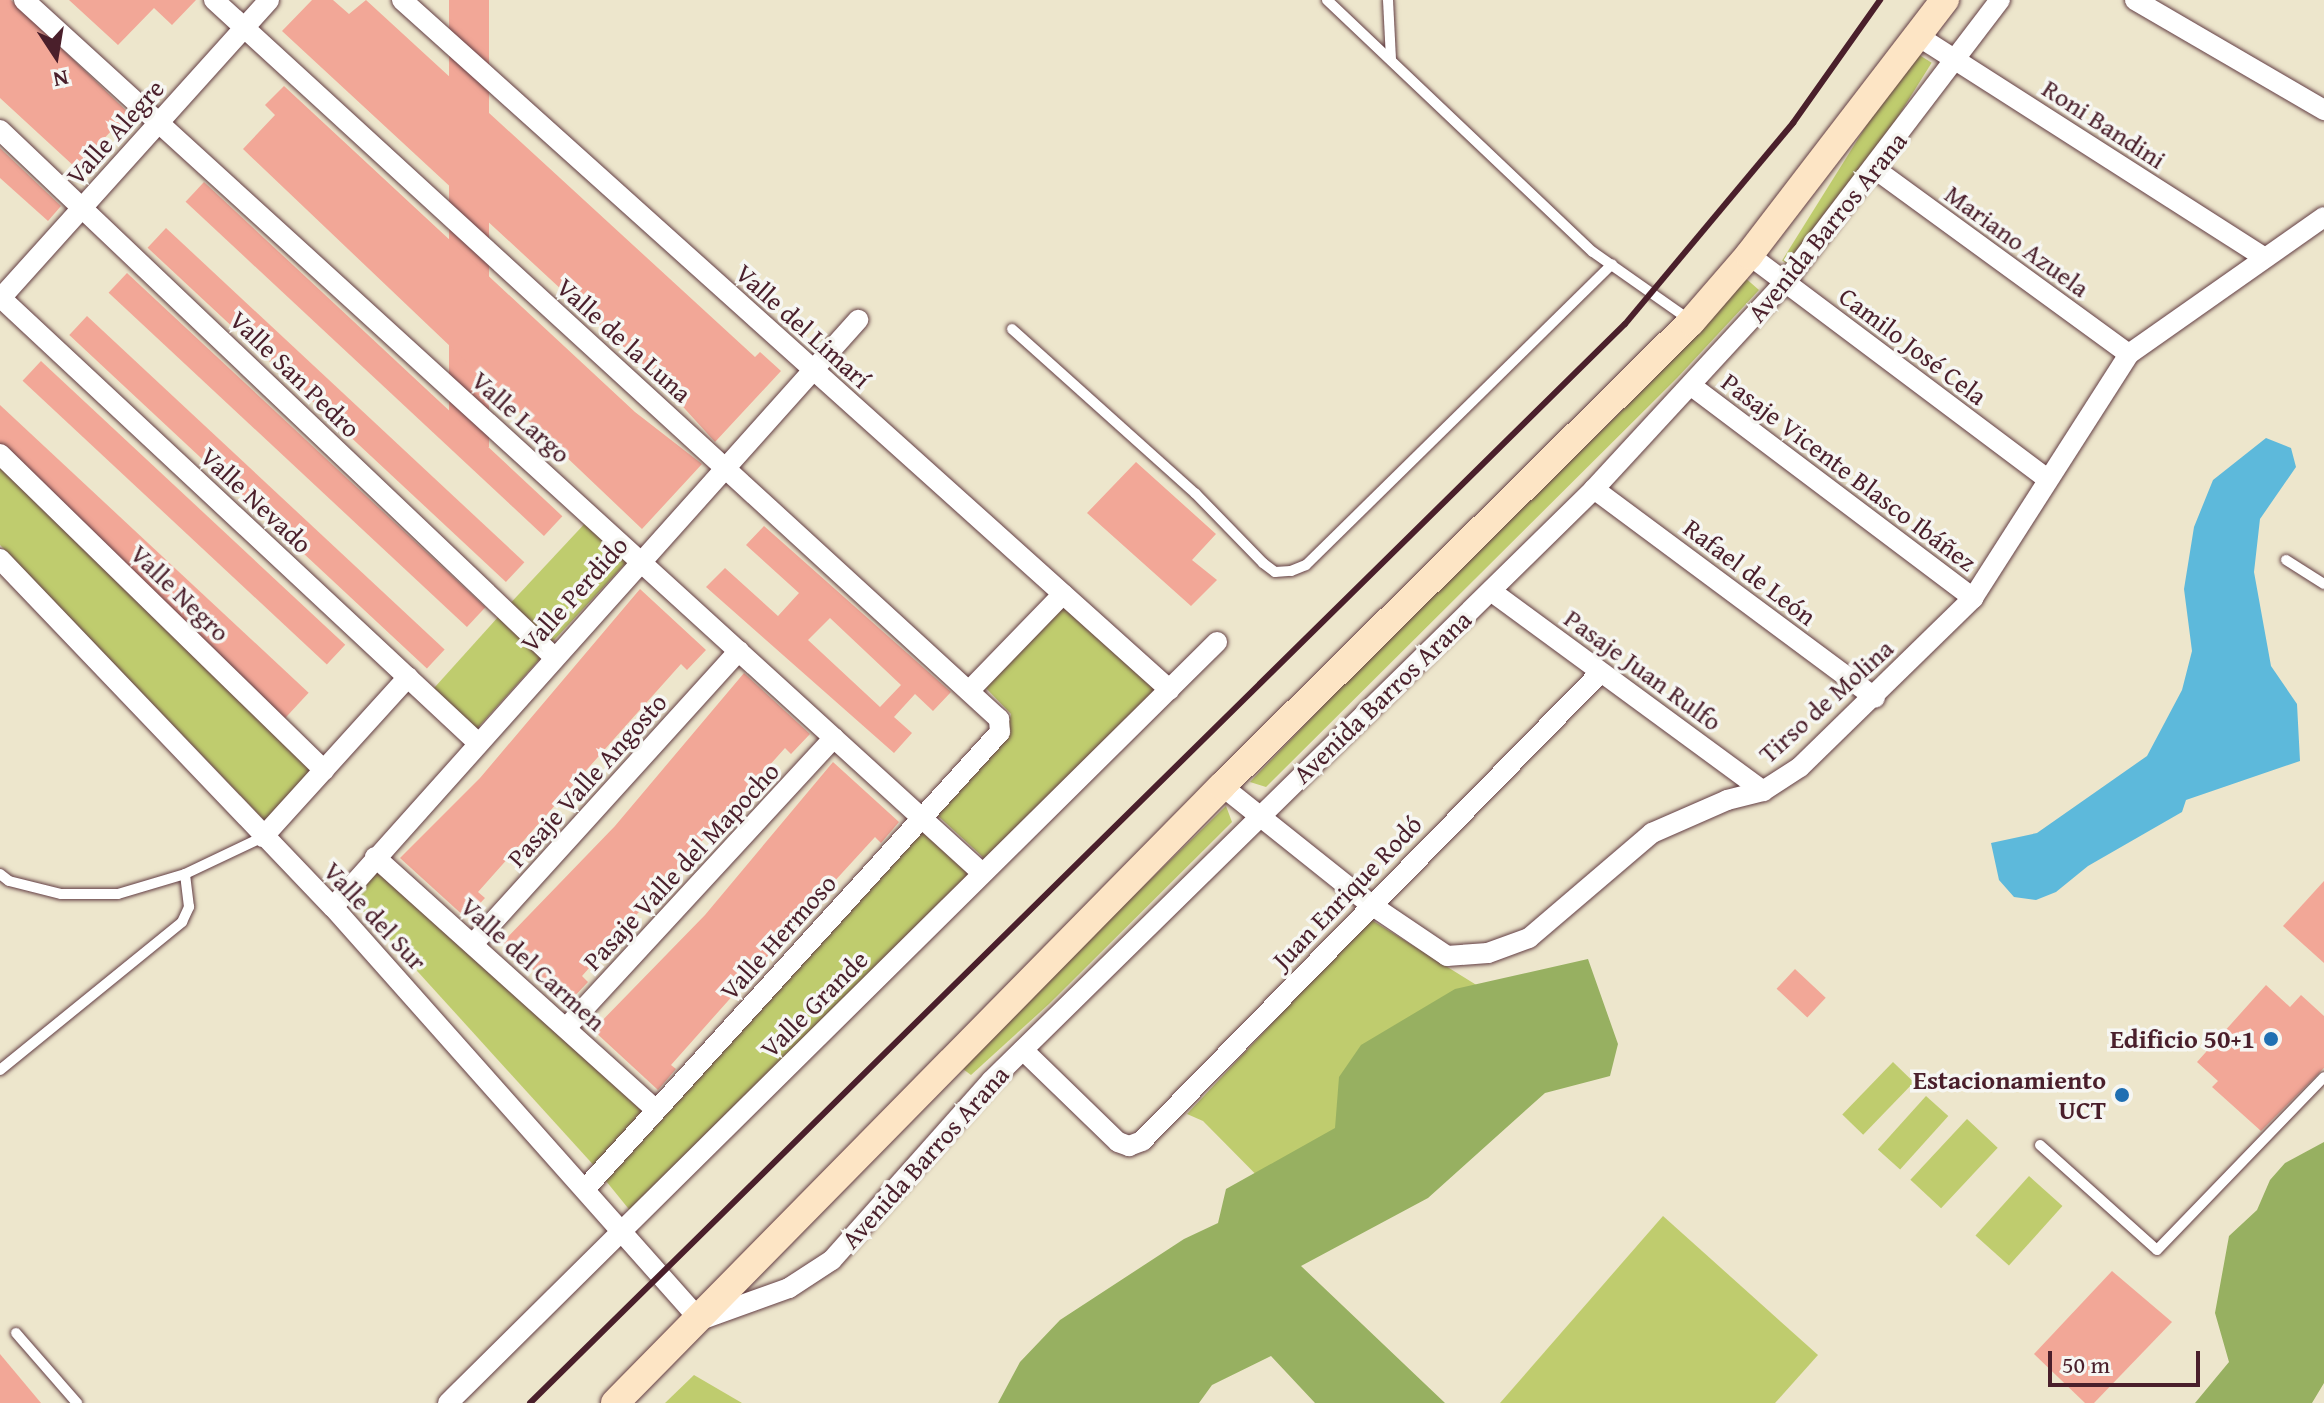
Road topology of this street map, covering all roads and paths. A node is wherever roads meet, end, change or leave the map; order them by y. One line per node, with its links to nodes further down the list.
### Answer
1 (24, 0): 15 (street, Valle Largo)
2 (214, 0): 10 (street, Valle de la Luna)
3 (269, 0): 10 (street, Valle Alegre)
4 (402, 0): 29 (street, Valle del Limarí)
5 (1327, 0): 12 (lane)
6 (1388, 0): 12 (lane)
7 (1945, 0): 11 (main road, Avenida Barros Arana)
8 (2000, 0): 13 (street, Avenida Barros Arana)
9 (2135, 0): 14 (street)
10 (244, 28): 15 (street, Valle Alegre); 32 (street, Valle de la Luna)
11 (1918, 36): 13 (street, Roni Bandini); 20 (main road, Avenida Barros Arana)
12 (1391, 60): 22 (lane)
13 (1958, 61): 17 (street, Avenida Barros Arana); 21 (street, Roni Bandini)
14 (2324, 110)
15 (159, 122): 18 (street, Valle Alegre); 36 (street, Valle Largo)
16 (0, 130): 18 (street, Valle San Pedro)
17 (1875, 169): 23 (street, Avenida Barros Arana); 28 (street, Mariano Azuela)
18 (83, 206): 24 (street, Valle Alegre); 44 (street, Valle San Pedro)
19 (2324, 217): 21 (street, Tirso de Molina)
20 (1749, 255): 23 (street, Camilo José Cela); 26 (main road, Avenida Barros Arana)
21 (2262, 256): 28 (street, Tirso de Molina)
22 (1612, 264): 26 (lane); 27 (lane)
23 (1785, 282): 30 (street, Avenida Barros Arana); 33 (street, Camilo José Cela)
24 (0, 298): 46 (street, Valle Nevado)
25 (858, 320): 29 (street, Valle Perdido)
26 (1691, 322): 54 (main road, Avenida Barros Arana)
27 (1012, 329)
28 (2129, 354): 33 (street, Tirso de Molina)
29 (814, 371): 32 (street, Valle Perdido); 40 (street, Valle del Limarí)
30 (1693, 387): 34 (street, Avenida Barros Arana); 41 (street, Pasaje Vicente Blasco Ibáñez)
31 (0, 454): 53 (street, Valle Negro)
32 (725, 468): 36 (street, Valle Perdido); 48 (street, Valle de la Luna)
33 (2046, 478): 41 (street, Tirso de Molina)
34 (1594, 489): 39 (street, Avenida Barros Arana); 49 (street, Rafael de León)
35 (0, 559): 58 (street, Valle del Sur)
36 (640, 560): 43 (street, Valle Largo); 44 (street, Valle Perdido)
37 (2286, 560): 38 (lane)
38 (2324, 584)
39 (1491, 591): 45 (street, Pasaje Juan Rulfo); 57 (street, Avenida Barros Arana)
40 (1063, 594): 47 (street, Valle del Limarí); 48 (street)
41 (1973, 598): 49 (street, Tirso de Molina)
42 (1217, 642): 47 (street, Valle Grande)
43 (739, 651): 51 (street, Valle Largo); 65 (street, Pasaje Valle Angosto)
44 (553, 656): 52 (street, Valle Perdido)
45 (1601, 672): 55 (street, Pasaje Juan Rulfo); 63 (street, Juan Enrique Rodó)
46 (408, 677): 52 (street, Valle Nevado); 53 (street)
47 (1170, 690): 60 (street, Valle Grande)
48 (969, 691): 50 (street, Valle de la Luna)
49 (1875, 698): 55 (street, Tirso de Molina)
50 (999, 719): 56 (street, Valle Hermoso)
51 (834, 738): 56 (street, Valle Largo); 66 (street, Pasaje Valle del Mapocho)
52 (476, 741): 59 (street, Valle Perdido)
53 (324, 770): 58 (street)
54 (1222, 786): 57 (street, Tirso de Molina); 74 (main road, Avenida Barros Arana)
55 (1763, 791): 63 (street, Tirso de Molina)
56 (921, 817): 60 (street, Valle Largo); 70 (street, Valle Hermoso)
57 (1258, 817): 63 (street, Tirso de Molina); 67 (street, Avenida Barros Arana)
58 (263, 837): 62 (lane); 64 (street, Valle del Sur)
59 (375, 857): 64 (street, Valle Perdido); 65 (street, Valle del Carmen)
60 (982, 873): 73 (street, Valle Grande)
61 (0, 874): 62 (lane)
62 (185, 874): 68 (lane)
63 (1370, 904): 67 (street, Juan Enrique Rodó)
64 (333, 907): 72 (street, Valle del Sur)
65 (473, 944): 66 (street, Valle del Carmen)
66 (566, 1028): 70 (street, Valle del Carmen)
67 (1023, 1050): 74 (street, Avenida Barros Arana)
68 (0, 1070)
69 (2324, 1077): 71 (lane)
70 (656, 1110): 72 (street, Valle Hermoso)
71 (2040, 1145)
72 (586, 1188): 73 (street, Valle del Sur)
73 (622, 1231): 74 (street, Valle del Sur); 77 (street, Valle Grande)
74 (700, 1320): 78 (main road, Avenida Barros Arana)
75 (16, 1333): 76 (lane)
76 (77, 1403)
77 (448, 1403)
78 (615, 1403)

